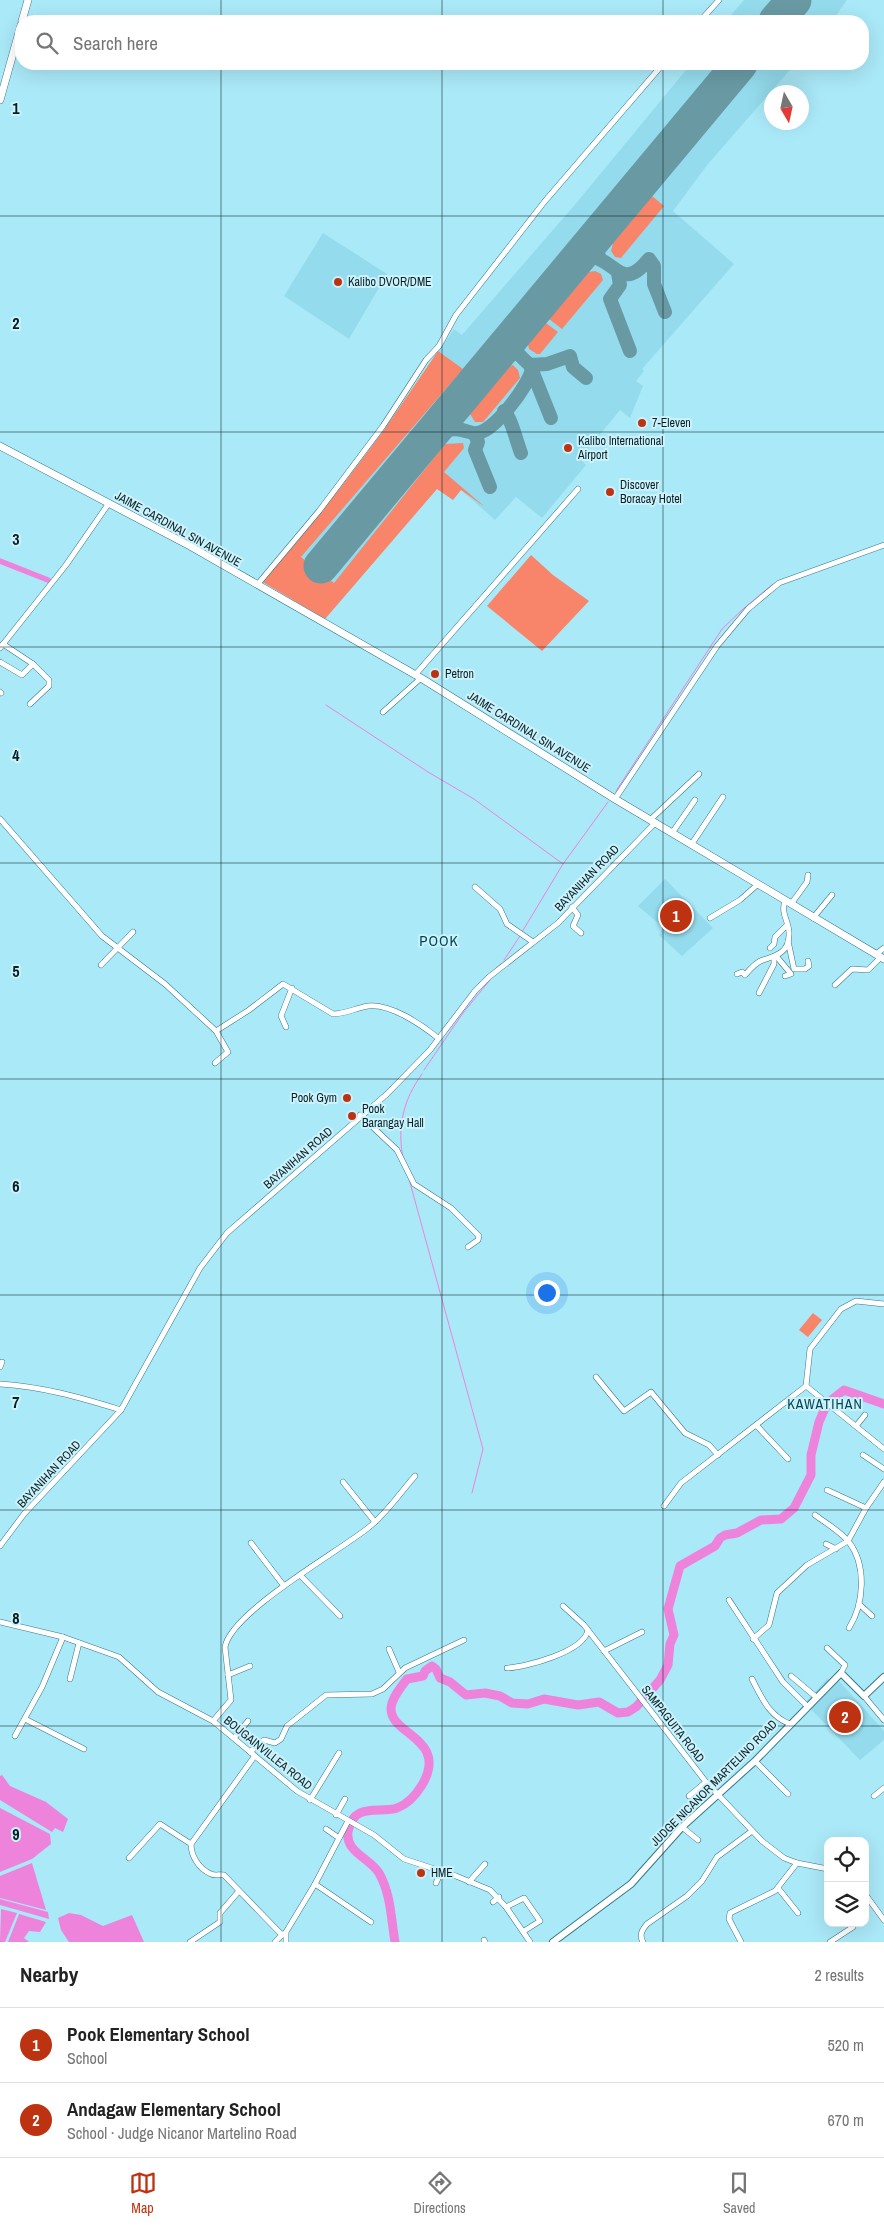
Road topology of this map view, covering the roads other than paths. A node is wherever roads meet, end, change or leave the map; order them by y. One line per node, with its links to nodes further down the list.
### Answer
1 (28, 0): 3 (main road)
2 (719, 0): 4 (street)
3 (24, 15)
4 (705, 15)
5 (15, 46): 7 (main road)
6 (658, 70): 12 (street)
7 (0, 100)
8 (0, 446): 10 (main road, JAIME CARDINAL SIN AVENUE)
9 (578, 489): 16 (street)
10 (109, 503): 12 (main road, JAIME CARDINAL SIN AVENUE); 13 (street)
11 (884, 545): 21 (street)
12 (257, 585): 16 (main road, JAIME CARDINAL SIN AVENUE)
13 (2, 646): 15 (street)
14 (0, 662): 15 (street)
15 (33, 664): 17 (street)
16 (418, 677): 18 (street); 21 (main road, JAIME CARDINAL SIN AVENUE)
17 (30, 704)
18 (383, 712)
19 (699, 774): 24 (street, BAYANIHAN ROAD)
20 (723, 797): 26 (street)
21 (614, 799): 24 (main road, JAIME CARDINAL SIN AVENUE)
22 (695, 800): 25 (street)
23 (0, 819): 40 (street)
24 (652, 822): 25 (main road, JAIME CARDINAL SIN AVENUE); 32 (street, BAYANIHAN ROAD)
25 (672, 833): 26 (main road, JAIME CARDINAL SIN AVENUE)
26 (691, 845): 28 (main road, JAIME CARDINAL SIN AVENUE)
27 (808, 875): 31 (street)
28 (758, 884): 31 (main road, JAIME CARDINAL SIN AVENUE); 33 (street)
29 (475, 887): 39 (street)
30 (832, 895): 34 (street)
31 (788, 903): 34 (main road, JAIME CARDINAL SIN AVENUE); 35 (street)
32 (572, 907): 37 (street); 39 (street, BAYANIHAN ROAD)
33 (710, 918)
34 (813, 918): 44 (main road, JAIME CARDINAL SIN AVENUE)
35 (787, 925): 38 (street); 41 (street)
36 (133, 932): 40 (street)
37 (581, 934)
38 (788, 940): 43 (street); 45 (street)
39 (533, 942): 54 (street, BAYANIHAN ROAD)
40 (116, 948): 46 (street); 53 (street)
41 (770, 948)
42 (884, 948): 44 (street)
43 (775, 957): 47 (street); 48 (street); 51 (street)
44 (881, 957): 49 (street)
45 (808, 961)
46 (101, 966)
47 (737, 974)
48 (785, 976)
49 (835, 985)
50 (292, 988): 52 (street); 53 (street); 54 (street)
51 (759, 993)
52 (286, 1027)
53 (216, 1031): 55 (street)
54 (438, 1038): 56 (street, BAYANIHAN ROAD)
55 (214, 1063)
56 (360, 1115): 57 (street); 62 (street, BAYANIHAN ROAD)
57 (468, 1247)
58 (884, 1304): 61 (street)
59 (596, 1378): 67 (street)
60 (0, 1384): 62 (street)
61 (806, 1386): 64 (street); 65 (street)
62 (121, 1410): 82 (street, BAYANIHAN ROAD)
63 (864, 1415): 65 (street)
64 (756, 1426): 67 (street); 69 (street)
65 (856, 1426): 66 (street)
66 (884, 1449)
67 (718, 1455): 75 (street)
68 (863, 1455): 70 (street)
69 (788, 1459)
70 (884, 1469)
71 (414, 1476): 78 (street)
72 (343, 1482): 78 (street)
73 (884, 1482): 76 (street)
74 (827, 1490): 76 (street)
75 (664, 1506)
76 (866, 1508): 79 (street)
77 (815, 1515): 79 (street)
78 (375, 1522): 84 (street)
79 (848, 1541): 83 (street); 87 (street)
80 (252, 1543): 85 (street)
81 (826, 1544): 83 (street)
82 (0, 1546)
83 (836, 1549): 96 (street)
84 (300, 1575): 85 (street); 89 (street)
85 (284, 1586): 106 (street)
86 (729, 1600): 96 (street)
87 (859, 1604): 90 (street); 92 (street)
88 (563, 1606): 93 (street, SAMPAGUITA ROAD)
89 (340, 1616)
90 (872, 1616)
91 (0, 1622): 95 (street, BOUGAINVILLEA ROAD)
92 (849, 1628)
93 (588, 1630): 101 (street, SAMPAGUITA ROAD); 103 (street)
94 (642, 1632): 101 (street)
95 (62, 1637): 98 (street, BOUGAINVILLEA ROAD); 114 (street)
96 (753, 1639): 113 (street)
97 (464, 1640): 104 (street)
98 (79, 1643): 110 (street); 116 (street, BOUGAINVILLEA ROAD)
99 (827, 1648): 105 (street)
100 (389, 1649): 104 (street)
101 (604, 1651): 125 (street, SAMPAGUITA ROAD)
102 (250, 1666): 106 (street)
103 (507, 1668)
104 (400, 1672): 123 (street)
105 (841, 1673): 111 (street); 112 (street, JUDGE NICANOR MARTELINO ROAD)
106 (228, 1675): 116 (street)
107 (791, 1676): 112 (street)
108 (884, 1677): 111 (street)
109 (752, 1678): 118 (street)
110 (70, 1679)
111 (864, 1696): 115 (street)
112 (816, 1697): 113 (street, JUDGE NICANOR MARTELINO ROAD)
113 (807, 1706): 118 (street, JUDGE NICANOR MARTELINO ROAD)
114 (25, 1719): 119 (street); 121 (street)
115 (884, 1720)
116 (213, 1721): 120 (street, BOUGAINVILLEA ROAD)
117 (248, 1721): 120 (street)
118 (790, 1724): 124 (street, JUDGE NICANOR MARTELINO ROAD)
119 (15, 1736)
120 (235, 1737): 123 (street, BOUGAINVILLEA ROAD)
121 (84, 1749)
122 (339, 1753): 132 (street)
123 (252, 1754): 132 (street, BOUGAINVILLEA ROAD); 140 (street)
124 (755, 1761): 127 (street); 129 (street, JUDGE NICANOR MARTELINO ROAD)
125 (706, 1782): 128 (street); 129 (street, SAMPAGUITA ROAD)
126 (884, 1788): 130 (street)
127 (788, 1794)
128 (689, 1796)
129 (718, 1796): 135 (street, JUDGE NICANOR MARTELINO ROAD); 137 (street, SAMPAGUITA ROAD)
130 (874, 1796)
131 (345, 1799): 133 (street)
132 (310, 1800): 133 (street, BOUGAINVILLEA ROAD)
133 (336, 1815): 134 (street, BOUGAINVILLEA ROAD)
134 (348, 1822): 138 (street); 145 (street, BOUGAINVILLEA ROAD)
135 (682, 1827): 139 (street); 165 (street, JUDGE NICANOR MARTELINO ROAD)
136 (326, 1829): 138 (street)
137 (752, 1831): 142 (street, SAMPAGUITA ROAD); 166 (street)
138 (339, 1838): 148 (street)
139 (698, 1840)
140 (192, 1844): 141 (street); 150 (street)
141 (129, 1858)
142 (797, 1863): 144 (street, SAMPAGUITA ROAD); 149 (street)
143 (485, 1864): 146 (street)
144 (824, 1868)
145 (442, 1872): 146 (street, BOUGAINVILLEA ROAD); 147 (street)
146 (469, 1882): 151 (street, BOUGAINVILLEA ROAD)
147 (436, 1883)
148 (315, 1884): 157 (street); 160 (street)
149 (778, 1888): 155 (street); 167 (street)
150 (239, 1891): 160 (street); 161 (street)
151 (498, 1897): 153 (street); 154 (street, BOUGAINVILLEA ROAD)
152 (869, 1899): 156 (street)
153 (493, 1902)
154 (506, 1907): 159 (street, BOUGAINVILLEA ROAD); 159 (street)
155 (798, 1913)
156 (884, 1920)
157 (371, 1922)
158 (853, 1927): 168 (street)
159 (524, 1932): 164 (street, BOUGAINVILLEA ROAD)
160 (284, 1934): 162 (street); 163 (street)
161 (190, 1942)
162 (275, 1942)
163 (286, 1942)
164 (530, 1942)
165 (553, 1942)
166 (643, 1942)
167 (742, 1942)
168 (830, 1942)

